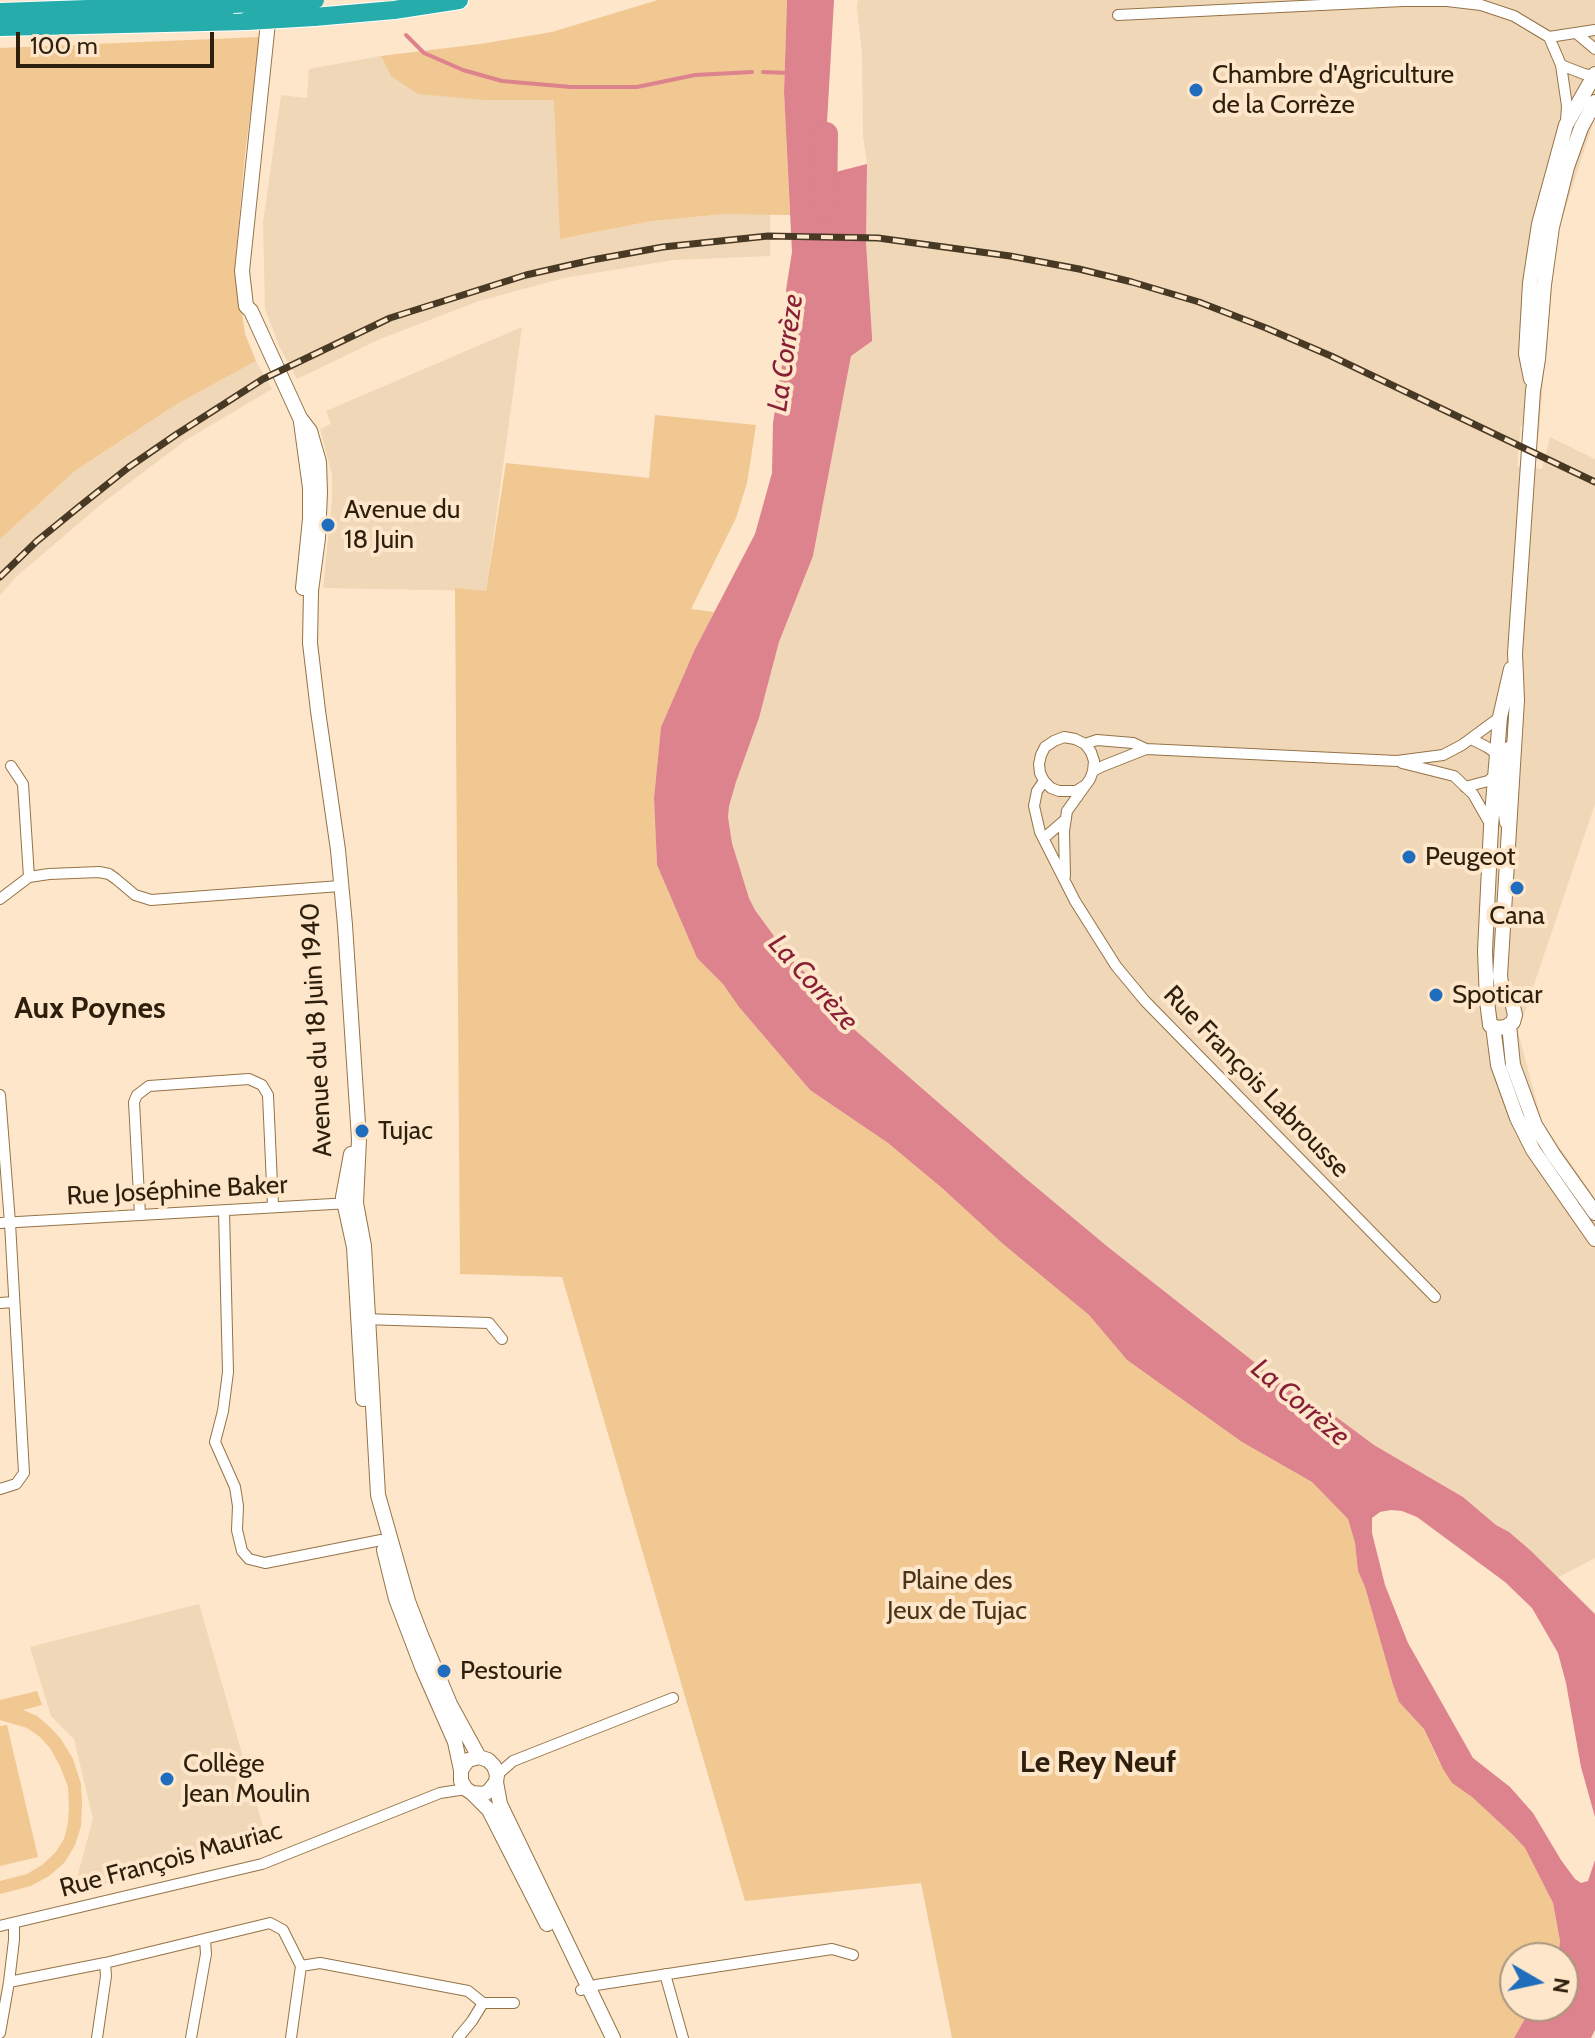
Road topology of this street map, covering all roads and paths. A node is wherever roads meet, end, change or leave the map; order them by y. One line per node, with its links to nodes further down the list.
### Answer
1 (270, 0): 15 (street)
2 (278, 0): 15 (street)
3 (459, 0): 4 (highway)
4 (315, 8): 6 (highway, bridge); 6 (highway, bridge)
5 (1118, 15): 9 (street)
6 (8, 19)
7 (1595, 30): 8 (street)
8 (1576, 33): 9 (street); 10 (street)
9 (1549, 37): 11 (street)
10 (1595, 49)
11 (1561, 65): 12 (street); 14 (street)
12 (1594, 75): 14 (street)
13 (1595, 102): 16 (street)
14 (1566, 125): 16 (street)
15 (251, 311): 36 (street, Avenue du 18 Juin 1940)
16 (1533, 391): 17 (street)
17 (1515, 653): 18 (street); 19 (street)
18 (1500, 717): 20 (street, Rue François Labrousse); 24 (street)
19 (1515, 731): 24 (street); 33 (street)
20 (1471, 739): 23 (street, Rue François Labrousse); 24 (street)
21 (1085, 744): 22 (street, Rue François Labrousse); 26 (street); 27 (street, Rue François Labrousse)
22 (1146, 749): 23 (street, Rue François Labrousse); 26 (street, Rue François Labrousse)
23 (1397, 761): 29 (street, Rue François Labrousse)
24 (1500, 764): 29 (street); 31 (street); 33 (street)
25 (11, 766): 34 (street)
26 (1093, 771): 28 (street, Rue François Labrousse)
27 (1044, 781): 28 (street); 32 (street, Rue François Labrousse)
28 (1084, 786): 30 (street, Rue François Labrousse)
29 (1465, 787): 31 (street, Rue François Labrousse)
30 (1066, 819): 32 (street, Rue François Labrousse); 35 (street, Rue François Labrousse)
31 (1491, 827): 39 (street)
32 (1044, 838): 35 (street, Rue François Labrousse)
33 (1507, 841): 38 (street)
34 (29, 877): 36 (street); 37 (street)
35 (1065, 882): 51 (street, Rue François Labrousse)
36 (337, 886): 44 (street, Avenue du 18 Juin 1940); 44 (street, Avenue du 18 Juin 1940)
37 (0, 899)
38 (1506, 996): 39 (street); 40 (street)
39 (1487, 1001): 41 (street)
40 (1509, 1025): 41 (street); 47 (street)
41 (1493, 1026): 50 (street)
42 (0, 1095): 43 (street)
43 (2, 1162): 49 (street)
44 (350, 1203): 45 (street, Rue Joséphine Baker); 54 (street, Avenue du 18 Juin 1940)
45 (273, 1207): 46 (street, Rue Joséphine Baker); 48 (street)
46 (224, 1211): 48 (street, Rue Joséphine Baker); 57 (street)
47 (1595, 1213)
48 (140, 1215): 49 (street, Rue Joséphine Baker)
49 (5, 1223): 52 (street)
50 (1595, 1239)
51 (1435, 1297)
52 (13, 1302): 53 (street); 56 (street)
53 (0, 1303)
54 (362, 1319): 55 (street); 57 (street, Avenue du 18 Juin 1940); 59 (street, Avenue du 18 Juin 1940)
55 (502, 1339)
56 (0, 1489)
57 (381, 1540): 60 (street, Avenue du 18 Juin 1940)
58 (673, 1698): 59 (street)
59 (491, 1769): 60 (street); 60 (street); 69 (street, Avenue du 18 Juin 1940)
60 (465, 1782): 61 (street, Rue François Mauriac); 69 (street, Avenue du 18 Juin 1940)
61 (14, 1923): 62 (street, Rue François Mauriac); 68 (street)
62 (0, 1926)
63 (205, 1939): 65 (street); 66 (street); 74 (street)
64 (853, 1955): 67 (street)
65 (105, 1963): 68 (street); 73 (street)
66 (301, 1966): 70 (street); 75 (street)
67 (665, 1974): 69 (street); 79 (street)
68 (9, 1982): 72 (street)
69 (585, 1988): 77 (street, Avenue du 18 Juin 1940); 78 (street, Avenue du 18 Juin 1940)
70 (483, 2003): 71 (street); 76 (street)
71 (514, 2003)
72 (1, 2026)
73 (97, 2038)
74 (191, 2038)
75 (291, 2038)
76 (458, 2038)
77 (603, 2038)
78 (613, 2038)
79 (683, 2038)

